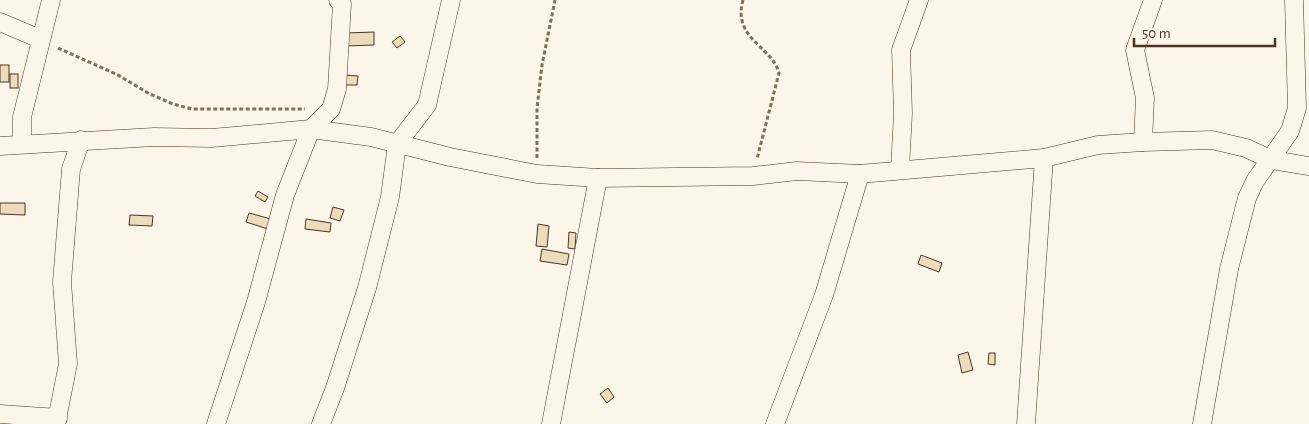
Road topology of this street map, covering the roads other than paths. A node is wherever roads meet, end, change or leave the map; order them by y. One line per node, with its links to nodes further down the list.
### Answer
1 (51, 0): 8 (street)
2 (338, 0): 9 (street)
3 (451, 0): 13 (street)
4 (919, 0): 18 (street)
5 (1153, 0): 11 (street)
6 (1294, 0): 16 (street)
7 (0, 22): 8 (street)
8 (40, 39): 12 (street)
9 (311, 129): 10 (street); 13 (street); 23 (street)
10 (81, 140): 12 (street); 22 (street)
11 (1143, 142): 15 (street); 16 (street)
12 (22, 144): 14 (street)
13 (397, 144): 20 (street); 24 (street)
14 (0, 146)
15 (1044, 158): 18 (street); 27 (street)
16 (1272, 160): 17 (street); 28 (street)
17 (1309, 166)
18 (900, 169): 19 (street)
19 (860, 174): 20 (street); 26 (street)
20 (598, 178): 25 (street)
21 (0, 414): 22 (street)
22 (57, 421)
23 (216, 424)
24 (321, 424)
25 (551, 424)
26 (775, 424)
27 (1026, 424)
28 (1202, 424)

